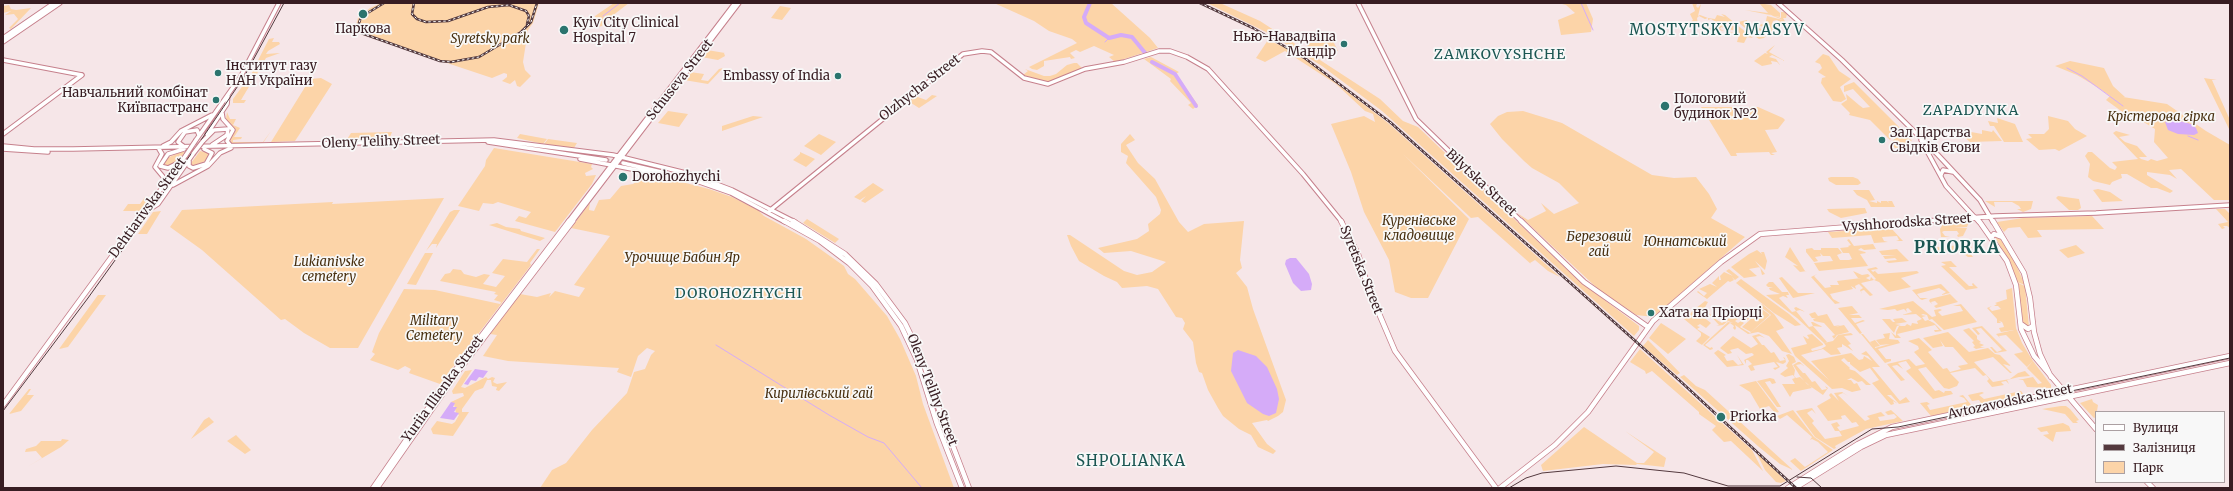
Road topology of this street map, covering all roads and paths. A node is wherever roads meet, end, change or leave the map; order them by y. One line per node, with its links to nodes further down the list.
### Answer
1 (54, 3): 8 (main road)
2 (60, 3): 9 (main road)
3 (279, 3): 12 (main road, Dehtiarivska Street)
4 (735, 3): 28 (main road, Schuseva Street)
5 (739, 3): 28 (main road, Schuseva Street)
6 (1358, 3): 50 (main road, Bilytska Street)
7 (1778, 3): 15 (main road)
8 (3, 38)
9 (3, 42)
10 (1161, 51): 41 (main road, Olzhycha Street); 63 (main road, Syretska Street)
11 (3, 60): 16 (main road)
12 (228, 94): 13 (main road, Dehtiarivska Street); 14 (main road, Dehtiarivska Street)
13 (216, 112): 17 (main road, Dehtiarivska Street); 22 (main road)
14 (222, 112): 18 (main road, Dehtiarivska Street); 20 (main road)
15 (1916, 133): 26 (main road); 29 (main road)
16 (3, 134)
17 (198, 139): 23 (main road); 30 (main road, Dehtiarivska Street, bridge)
18 (203, 140): 24 (main road); 27 (main road, Dehtiarivska Street, bridge)
19 (3, 146): 22 (main road)
20 (232, 147): 21 (main road, Oleny Telihy Street); 24 (main road, Oleny Telihy Street); 39 (main road)
21 (528, 147): 28 (main road, Oleny Telihy Street); 31 (main road, Oleny Telihy Street); 34 (main road, Oleny Telihy Street)
22 (158, 148): 23 (main road, Oleny Telihy Street); 25 (main road); 38 (main road)
23 (185, 148): 24 (main road, Oleny Telihy Street); 30 (main road)
24 (204, 148): 27 (main road)
25 (3, 149)
26 (1938, 154): 29 (main road); 32 (main road)
27 (192, 156): 39 (main road, Dehtiarivska Street)
28 (619, 156): 34 (main road, Yuriia Illienka Street); 37 (main road, Oleny Telihy Street)
29 (1932, 157): 32 (main road); 36 (main road)
30 (183, 159): 38 (main road, Dehtiarivska Street)
31 (607, 159)
32 (1943, 160): 35 (main road)
33 (624, 162): 37 (main road, Oleny Telihy Street)
34 (613, 165): 37 (main road, Oleny Telihy Street); 47 (main road, Yuriia Illienka Street)
35 (1957, 174): 36 (main road); 43 (main road)
36 (1941, 175): 44 (main road)
37 (706, 182): 41 (main road, Oleny Telihy Street)
38 (164, 187): 42 (main road, Dehtiarivska Street)
39 (169, 188): 42 (main road, Dehtiarivska Street)
40 (2230, 205): 43 (main road, Vyshhorodska Street)
41 (770, 210): 61 (main road, Oleny Telihy Street); 62 (main road, Oleny Telihy Street)
42 (142, 216): 56 (main road, Dehtiarivska Street)
43 (1989, 216): 44 (main road, Vyshhorodska Street); 46 (main road)
44 (1975, 217): 45 (main road); 50 (main road, Vyshhorodska Street)
45 (1991, 238): 46 (main road); 48 (main road)
46 (2003, 238): 49 (main road)
47 (517, 292): 59 (main road, Yuriia Illienka Street); 60 (main road, Yuriia Illienka Street)
48 (2020, 322): 49 (main road); 53 (main road)
49 (2033, 326): 53 (main road)
50 (1648, 327): 64 (main road, Vyshhorodska Street)
51 (2230, 356): 54 (main road, Avtozavodska Street)
52 (2230, 363): 55 (main road, Avtozavodska Street)
53 (2051, 377): 54 (main road)
54 (2062, 391): 55 (main road); 58 (main road, Avtozavodska Street)
55 (2068, 398): 57 (main road); 58 (main road, Avtozavodska Street)
56 (3, 405)
57 (2095, 427)
58 (1805, 480): 65 (main road); 66 (main road)
59 (373, 488)
60 (377, 488)
61 (962, 488)
62 (969, 488)
63 (1496, 488)
64 (1500, 488)
65 (1788, 488)
66 (1795, 488)

